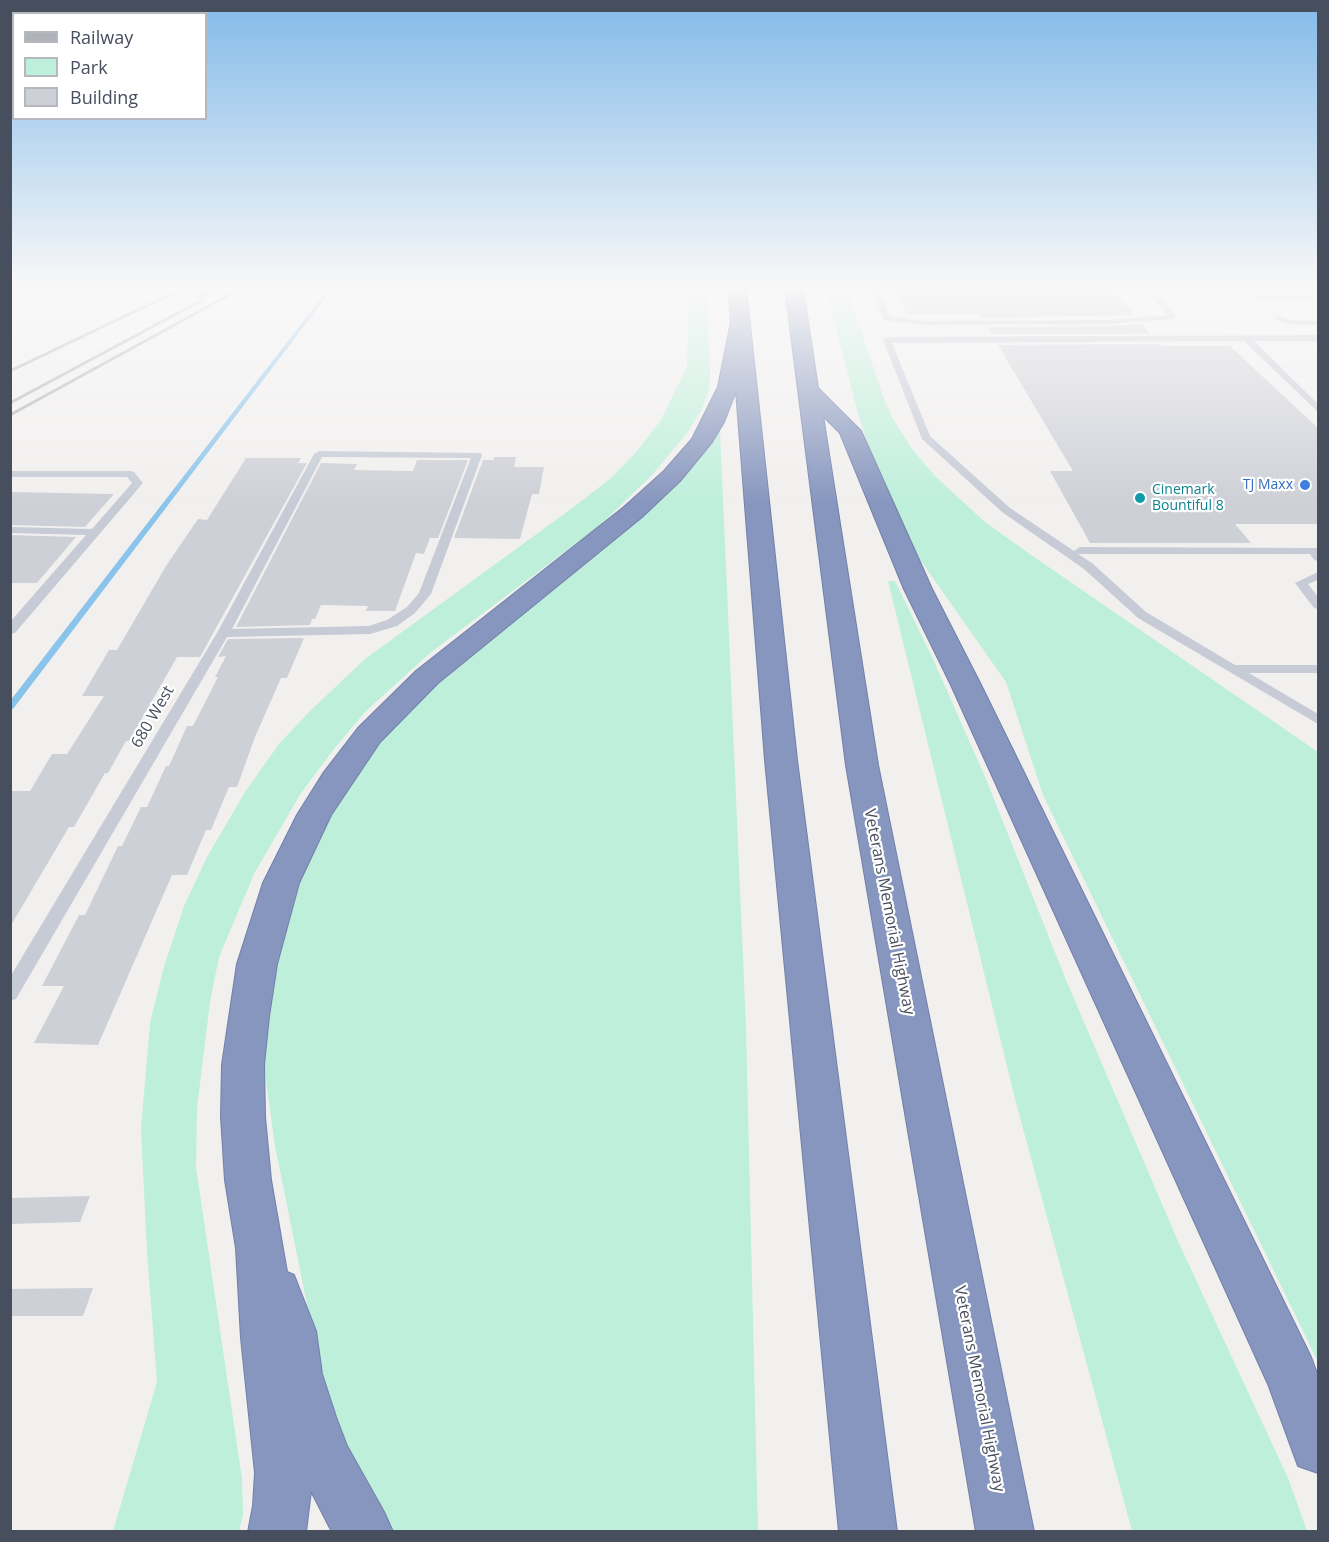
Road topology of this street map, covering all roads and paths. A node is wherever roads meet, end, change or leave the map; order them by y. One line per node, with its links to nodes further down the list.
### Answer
1 (734, 360): 21 (highway)
2 (743, 360): 26 (highway)
3 (804, 360): 6 (highway, Veterans Memorial Highway)
4 (895, 360): 17 (lane)
5 (1268, 360): 7 (lane)
6 (808, 389): 22 (highway); 27 (highway, Veterans Memorial Highway)
7 (1318, 409)
8 (10, 474): 10 (lane)
9 (10, 530): 10 (lane)
10 (95, 532): 15 (lane)
11 (1080, 551): 12 (lane)
12 (1318, 557)
13 (1318, 576): 14 (lane)
14 (1318, 605)
15 (10, 630)
16 (223, 633): 16 (lane, 680 West); 20 (lane, 680 West)
17 (1235, 669): 18 (lane); 19 (lane)
18 (1318, 669)
19 (1314, 714)
20 (10, 994)
21 (260, 1248): 24 (highway); 25 (highway)
22 (1305, 1396): 23 (highway)
23 (1318, 1446)
24 (277, 1532)
25 (364, 1532)
26 (868, 1532)
27 (1005, 1532)

